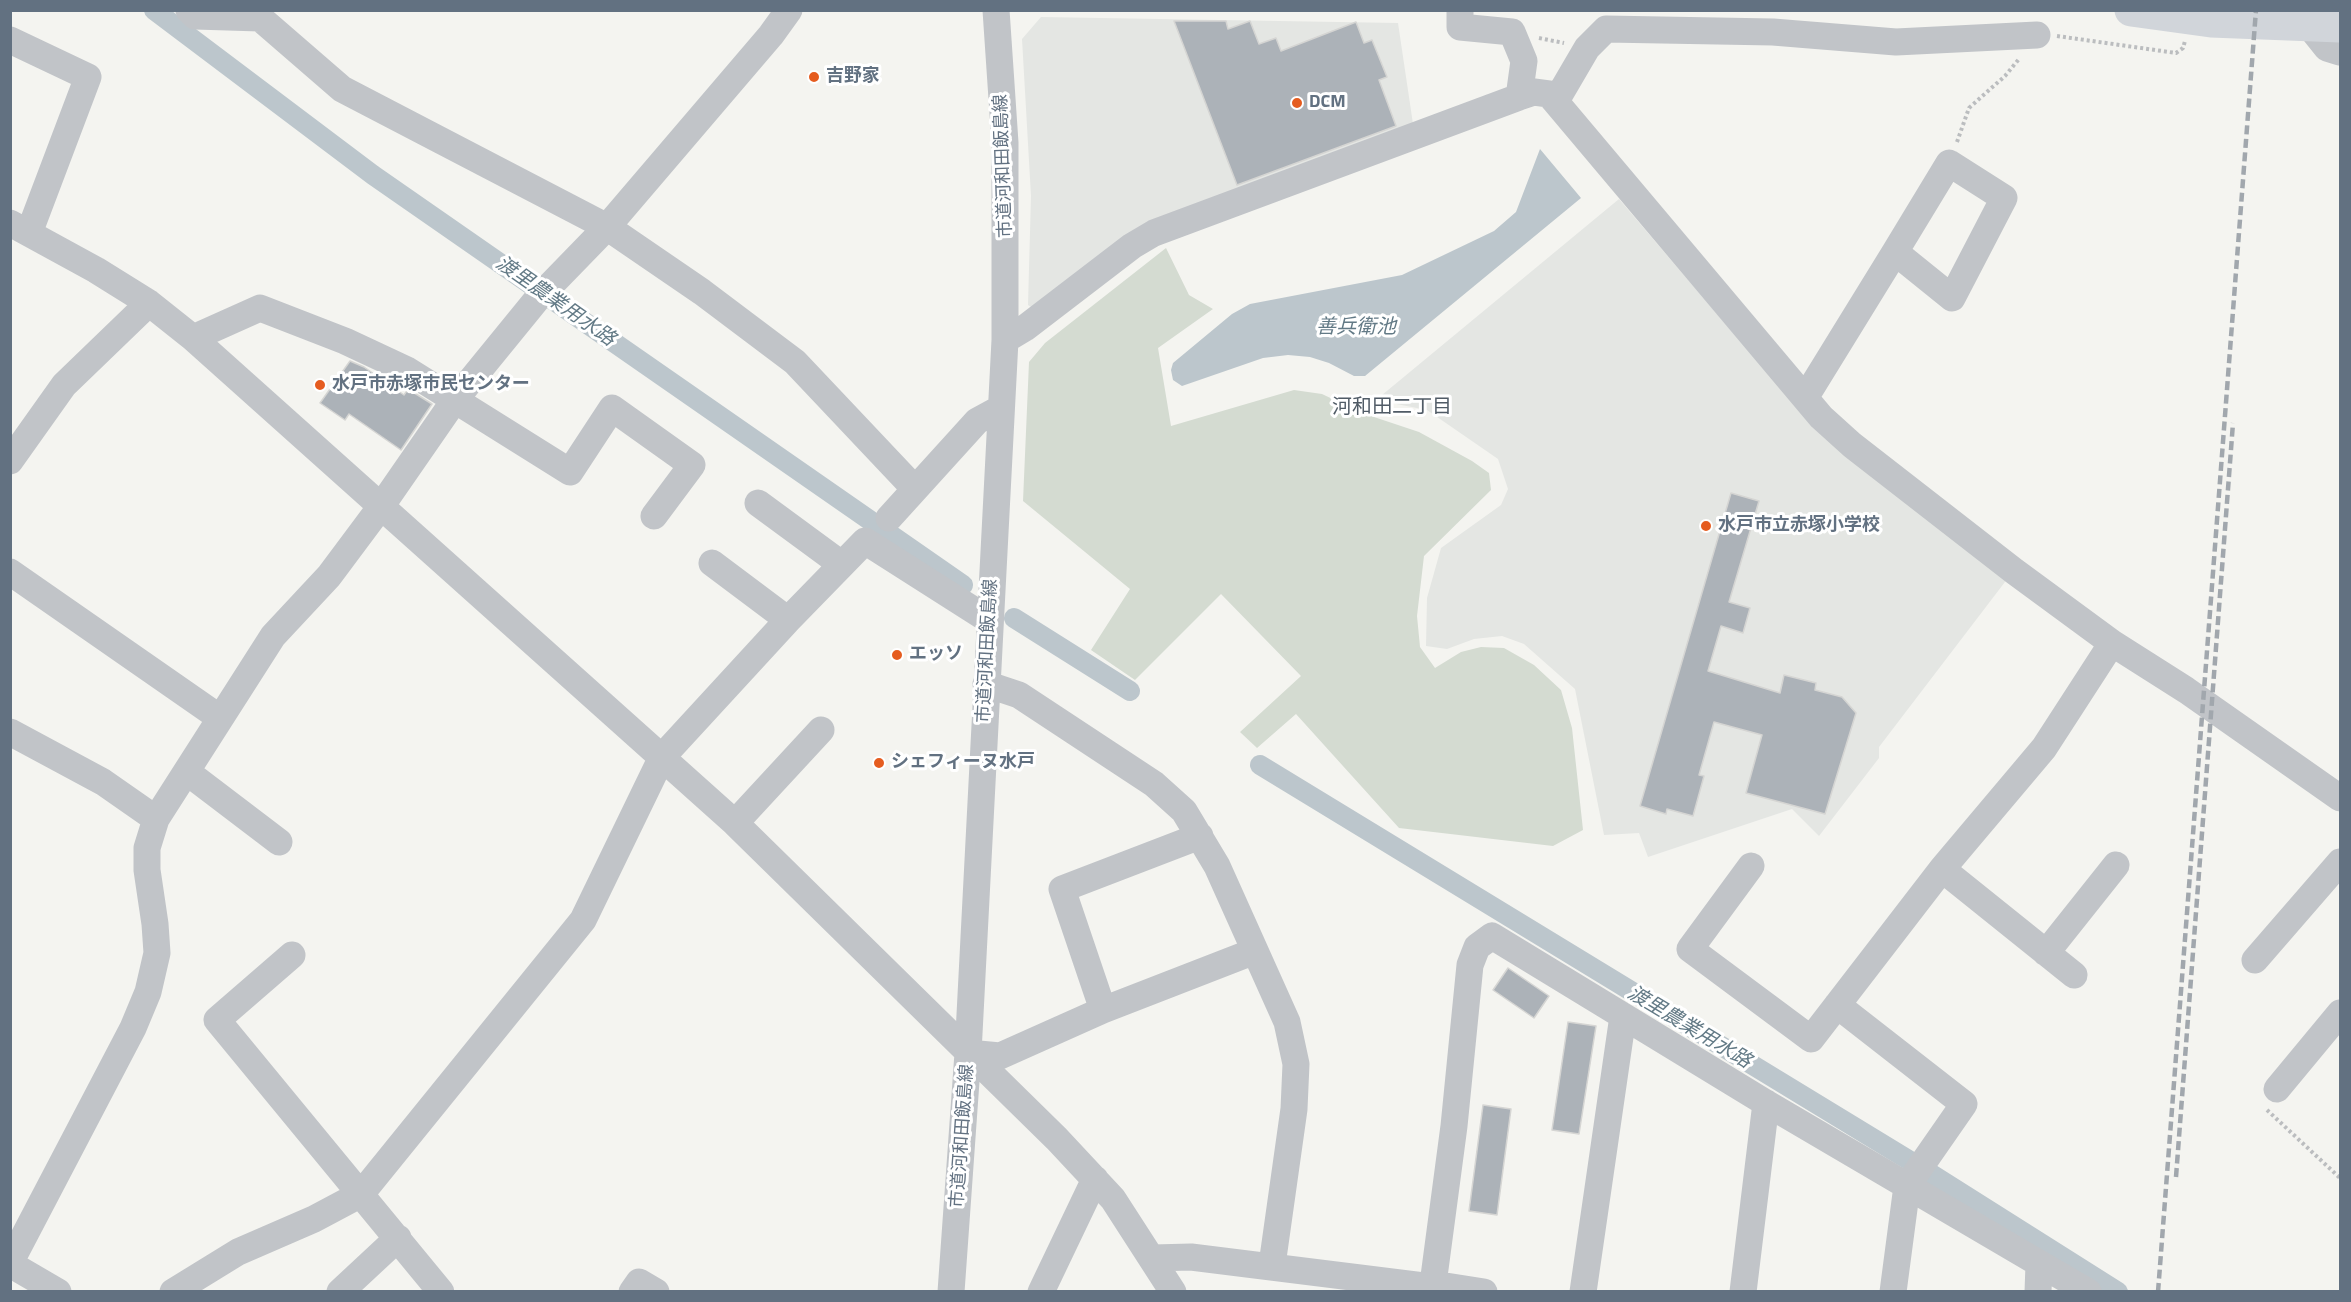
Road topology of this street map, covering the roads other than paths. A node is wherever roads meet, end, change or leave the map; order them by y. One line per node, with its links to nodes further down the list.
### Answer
1 (189, 10): 15 (street)
2 (789, 10): 8 (street)
3 (996, 10): 20 (street, 市道河和田飯島線)
4 (1460, 10): 13 (street)
5 (2130, 10): 9 (highway)
6 (2317, 10): 12 (street)
7 (1778, 21): 10 (street); 14 (street)
8 (767, 23): 15 (street)
9 (2340, 26)
10 (2037, 35)
11 (10, 40): 16 (street)
12 (2340, 52)
13 (1520, 97): 14 (street); 20 (street)
14 (1556, 101): 21 (street)
15 (607, 227): 22 (street); 25 (street)
16 (20, 228): 18 (street)
17 (1895, 252): 17 (street); 21 (street)
18 (149, 303): 19 (street); 24 (street)
19 (193, 338): 22 (street); 27 (street)
20 (1005, 340): 23 (street, 市道河和田飯島線)
21 (1805, 398): 35 (street)
22 (454, 401): 27 (street); 28 (street)
23 (1001, 408): 25 (street); 34 (street, 市道河和田飯島線)
24 (10, 461)
25 (915, 489): 29 (street)
26 (758, 503): 31 (street)
27 (382, 505): 37 (street); 40 (street)
28 (654, 516)
29 (889, 518)
30 (712, 563): 33 (street)
31 (841, 564): 33 (street); 34 (street)
32 (10, 572): 37 (street)
33 (789, 620): 40 (street)
34 (989, 621): 36 (street, 市道河和田飯島線)
35 (2112, 643): 42 (street); 50 (street)
36 (986, 684): 45 (street); 60 (street, 市道河和田飯島線)
37 (220, 718): 41 (street)
38 (821, 730): 44 (street)
39 (10, 732): 43 (street)
40 (662, 757): 44 (street); 65 (street)
41 (187, 772): 43 (street); 46 (street)
42 (2340, 798)
43 (156, 819): 68 (street)
44 (735, 823): 60 (street)
45 (1200, 836): 51 (street); 57 (street)
46 (279, 842)
47 (2340, 862): 54 (street)
48 (2116, 865): 52 (street)
49 (1752, 866): 56 (street)
50 (1942, 869): 52 (street); 56 (street)
51 (1255, 951): 57 (street); 70 (street)
52 (2046, 953): 55 (street)
53 (292, 955): 65 (street)
54 (2255, 960)
55 (2074, 975)
56 (1837, 1005): 64 (street)
57 (1103, 1010): 60 (street)
58 (2340, 1013): 61 (street)
59 (1623, 1016): 62 (street); 71 (street); 82 (street)
60 (968, 1053): 63 (street); 78 (street, 市道河和田飯島線)
61 (2271, 1098)
62 (1766, 1102): 64 (street); 83 (street)
63 (1095, 1179): 67 (street); 79 (street)
64 (1907, 1186): 69 (street); 84 (street)
65 (361, 1194): 66 (street); 73 (street)
66 (398, 1238): 74 (street); 75 (street)
67 (1153, 1258): 70 (street); 80 (street)
68 (10, 1264): 72 (street)
69 (2039, 1264): 85 (street); 86 (street)
70 (1272, 1265): 71 (street)
71 (1433, 1284): 81 (street)
72 (58, 1292)
73 (174, 1292)
74 (340, 1292)
75 (441, 1292)
76 (632, 1292): 77 (street)
77 (656, 1292)
78 (951, 1292)
79 (1041, 1292)
80 (1173, 1292)
81 (1484, 1292)
82 (1583, 1292)
83 (1743, 1292)
84 (1893, 1292)
85 (2038, 1292)
86 (2088, 1292)

